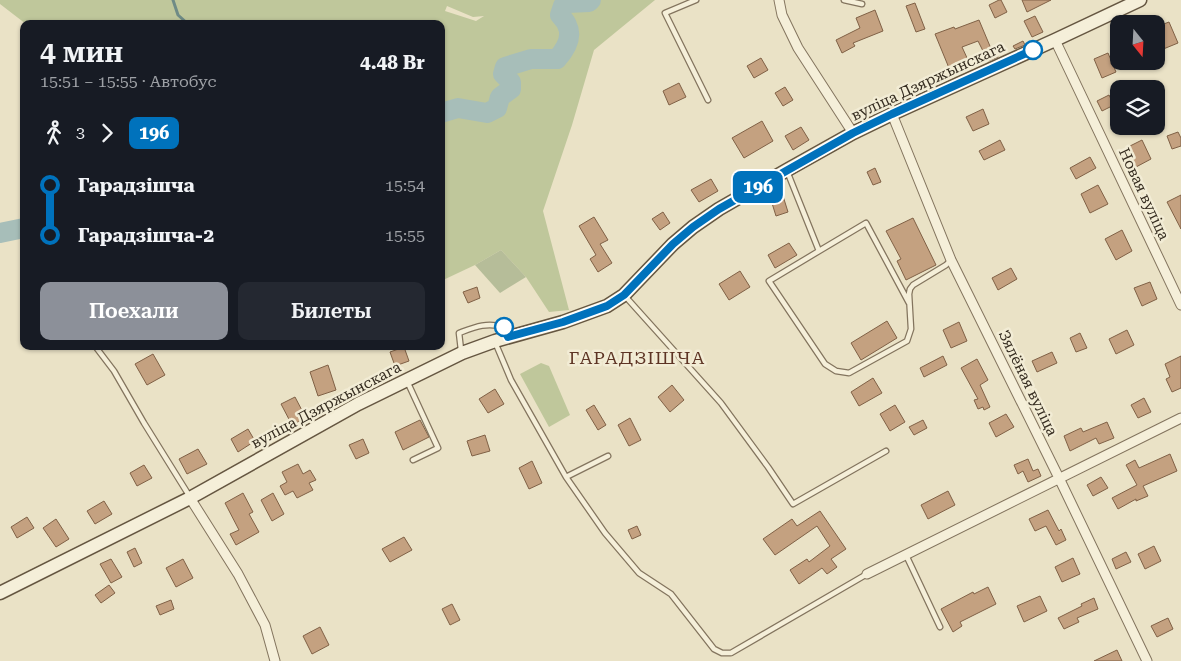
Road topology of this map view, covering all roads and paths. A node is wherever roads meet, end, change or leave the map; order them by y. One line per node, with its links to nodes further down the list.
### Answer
1 (696, 0): 7 (lane)
2 (779, 0): 9 (street)
3 (844, 0): 5 (lane)
4 (1140, 0): 6 (street, вуліца Дзяржынскага)
5 (862, 4)
6 (1056, 40): 8 (street, вуліца Дзяржынскага); 14 (street, Новая вуліца)
7 (708, 100)
8 (892, 114): 9 (street, вуліца Дзяржынскага); 12 (street, Зялёная вуліца)
9 (853, 133): 10 (street, вуліца Дзяржынскага)
10 (787, 170): 11 (lane); 13 (street, вуліца Дзяржынскага)
11 (819, 251): 15 (lane); 15 (lane)
12 (951, 260): 15 (lane); 26 (street, Зялёная вуліца)
13 (624, 295): 16 (street, вуліца Дзяржынскага); 22 (lane)
14 (1181, 304)
15 (909, 305)
16 (508, 337): 17 (street, вуліца Дзяржынскага); 19 (lane)
17 (495, 341): 19 (street, вуліца Дзяржынскага); 25 (lane)
18 (98, 350): 27 (lane)
19 (462, 353): 20 (street, вуліца Дзяржынскага)
20 (406, 380): 24 (lane); 27 (street, вуліца Дзяржынскага)
21 (1181, 418): 26 (street)
22 (886, 451)
23 (608, 456): 25 (lane)
24 (413, 460)
25 (566, 477): 29 (lane)
26 (1059, 478): 28 (street); 33 (street, Зялёная вуліца)
27 (190, 498): 30 (street, вуліца Дзяржынскага); 32 (street)
28 (906, 555): 29 (street); 31 (lane)
29 (867, 574)
30 (0, 593)
31 (940, 627)
32 (275, 661)
33 (1147, 661)

